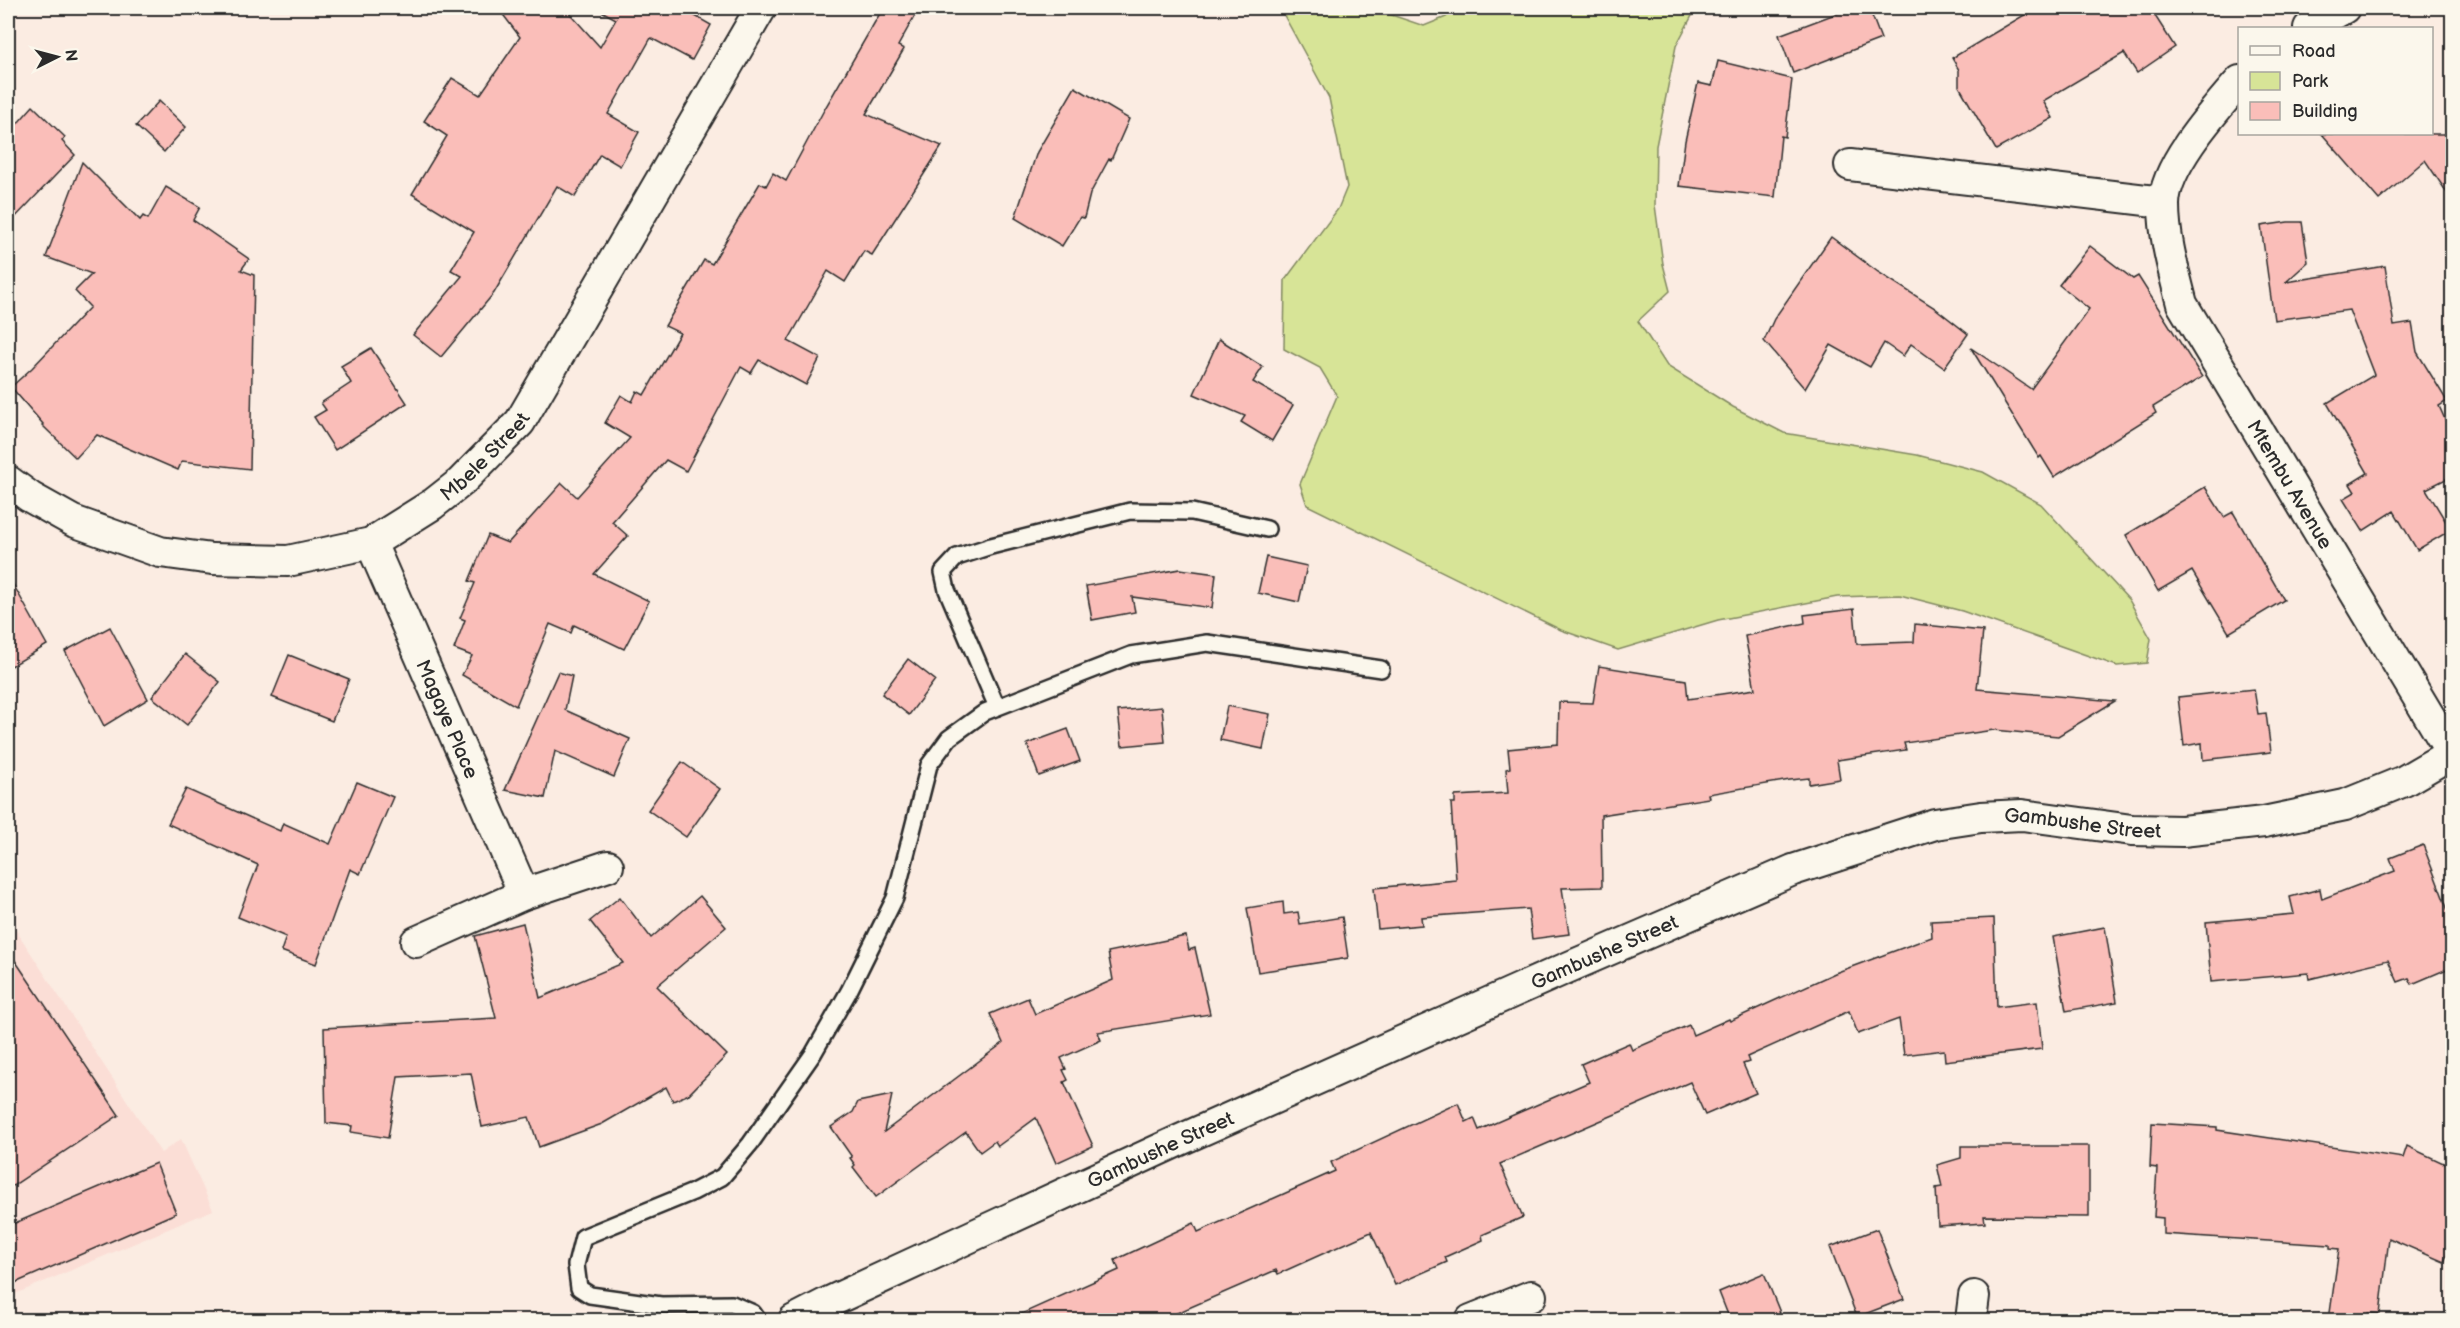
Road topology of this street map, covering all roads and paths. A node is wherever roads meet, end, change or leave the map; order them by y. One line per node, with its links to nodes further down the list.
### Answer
1 (760, 8): 9 (street, Mbele Street)
2 (2344, 8): 3 (street)
3 (2311, 27)
4 (2238, 83): 6 (street, Mtembu Avenue)
5 (1850, 165): 6 (street)
6 (2163, 202): 12 (street, Mtembu Avenue)
7 (8, 481): 9 (street, Mbele Street)
8 (1267, 529): 11 (lane)
9 (371, 543): 14 (street, Magaye Place)
10 (1381, 669): 11 (lane)
11 (997, 707): 17 (lane)
12 (2452, 754): 18 (street, Gambushe Street)
13 (608, 866): 14 (street)
14 (524, 894): 15 (street)
15 (416, 942)
16 (1531, 1296): 19 (street)
17 (758, 1320)
18 (794, 1320)
19 (1470, 1320)

